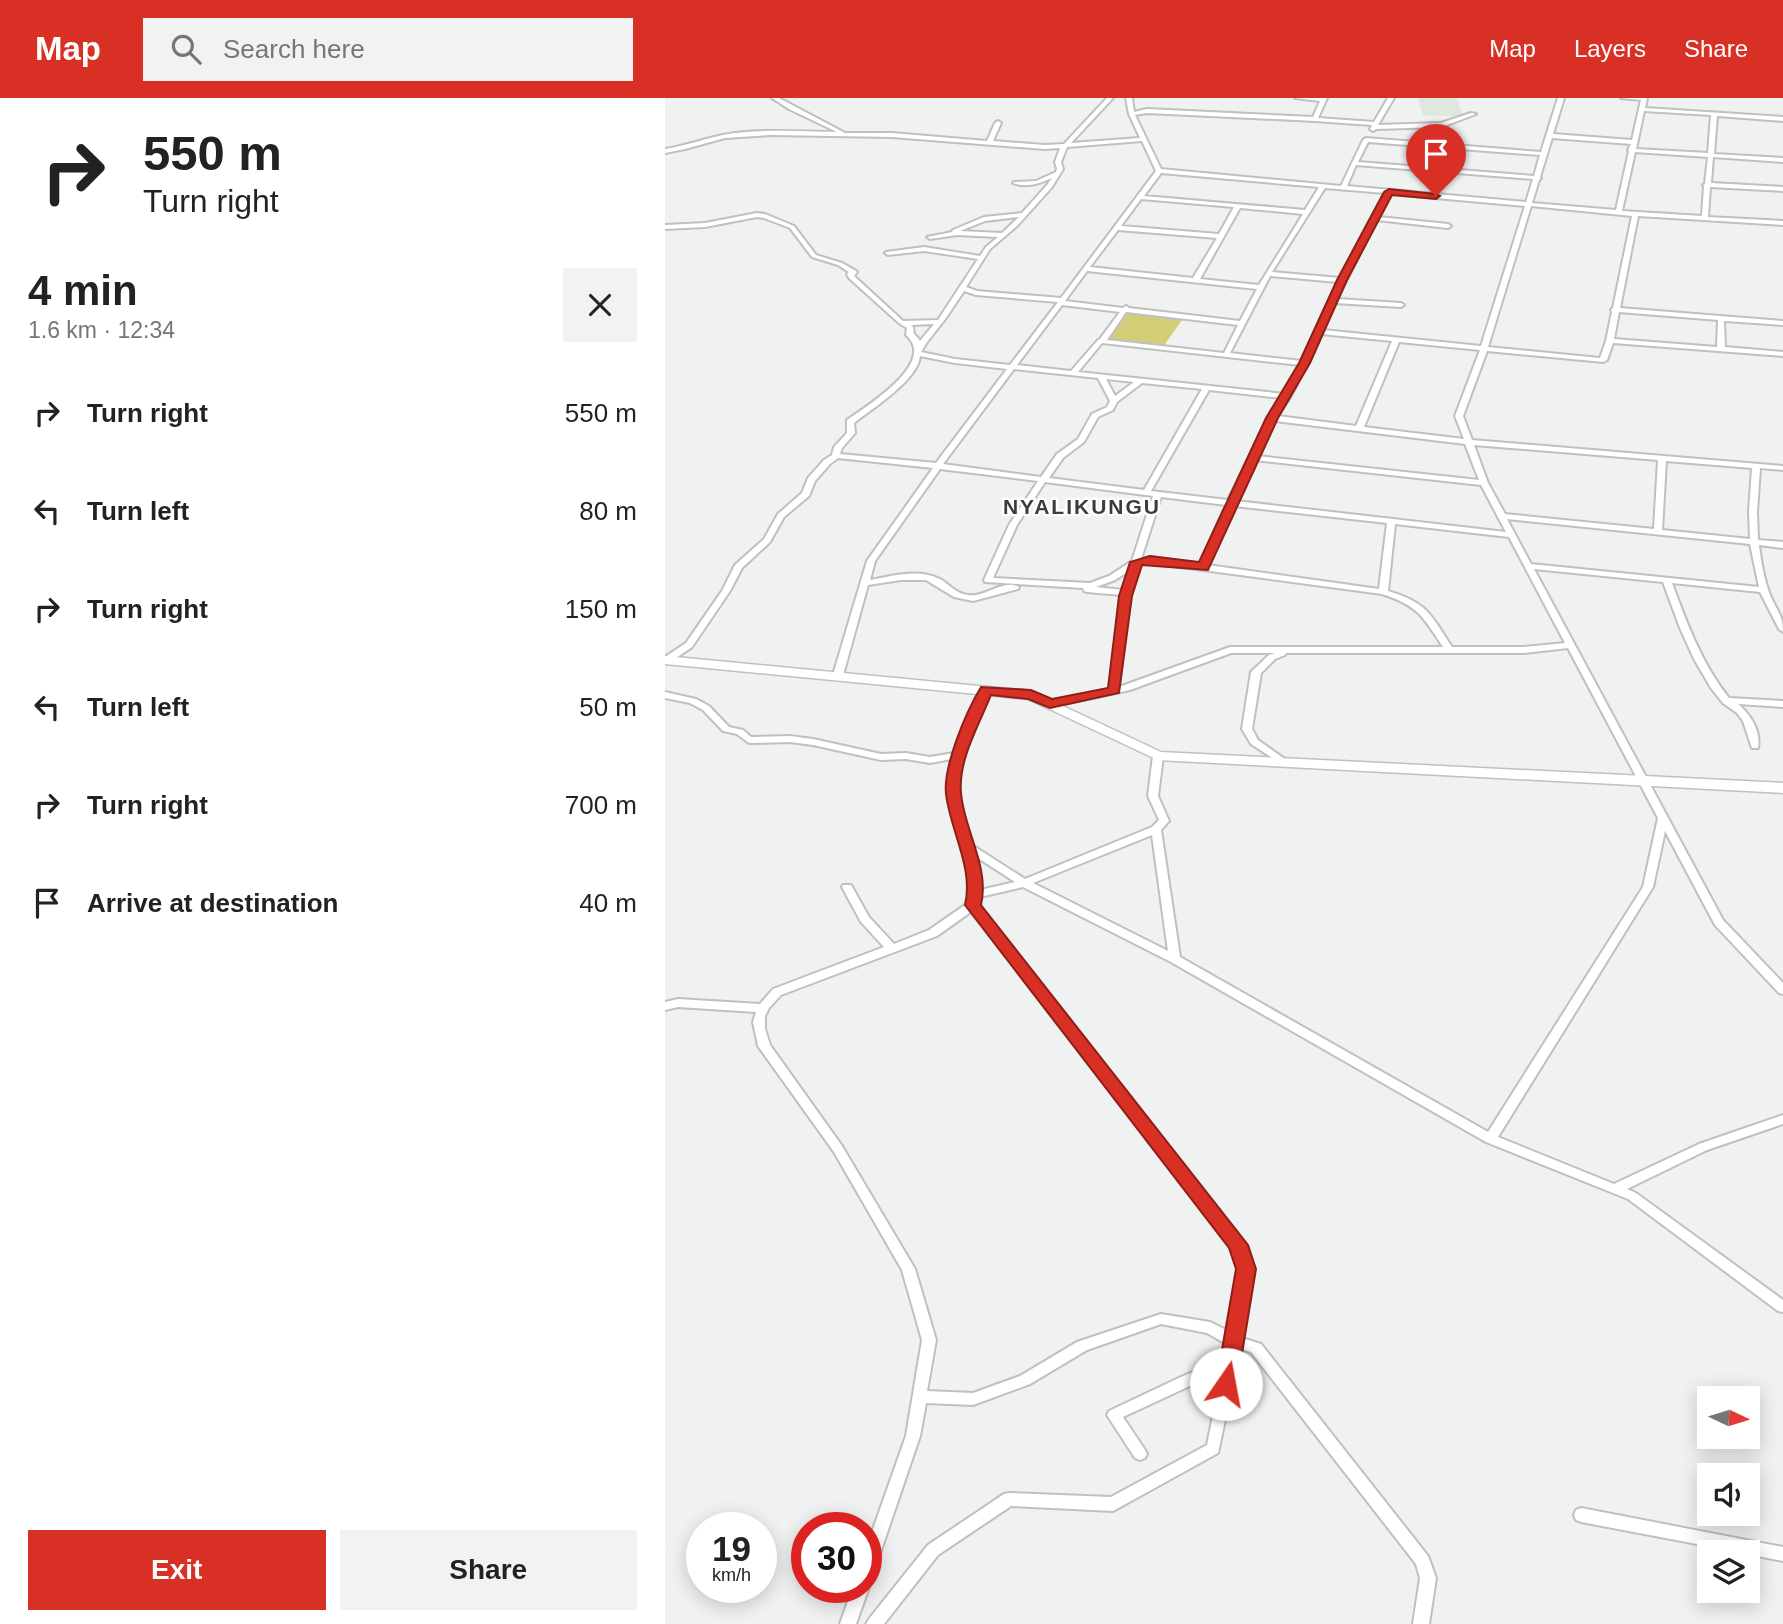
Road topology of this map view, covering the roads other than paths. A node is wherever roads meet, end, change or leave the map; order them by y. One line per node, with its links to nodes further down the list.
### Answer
1 (775, 98): 18 (street)
2 (1110, 98): 24 (street)
3 (1129, 98): 11 (street)
4 (1298, 98): 8 (street)
5 (1391, 98): 17 (street)
6 (1561, 98): 19 (street)
7 (1624, 98): 9 (street)
8 (1324, 99): 14 (street)
9 (1644, 99): 10 (street)
10 (1642, 109): 13 (street); 22 (street)
11 (1132, 114): 14 (street); 20 (street)
12 (1473, 114): 17 (street)
13 (1714, 114): 15 (street); 28 (street)
14 (1315, 119): 17 (street)
15 (1783, 119)
16 (998, 123): 23 (street)
17 (1375, 126): 21 (street)
18 (842, 133): 23 (street); 25 (street)
19 (1550, 136): 22 (street); 27 (street)
20 (1144, 139): 24 (street); 31 (street)
21 (1366, 140): 27 (street); 30 (street)
22 (1633, 142): 26 (street)
23 (989, 143): 24 (street)
24 (1065, 145): 32 (street)
25 (665, 150)
26 (1631, 150): 28 (street); 44 (street)
27 (1544, 154): 33 (street)
28 (1713, 156): 29 (street); 35 (street)
29 (1783, 160)
30 (1353, 163): 33 (street); 37 (street)
31 (1159, 171): 36 (street); 40 (street)
32 (1057, 173): 34 (street); 46 (street)
33 (1538, 178): 41 (street)
34 (1016, 183)
35 (1706, 185): 38 (street); 48 (street)
36 (1323, 186): 37 (street); 43 (street)
37 (1343, 188): 39 (street)
38 (1783, 189)
39 (1389, 192): 41 (street); 47 (street)
40 (1140, 197): 42 (street); 52 (street)
41 (1529, 205): 44 (street); 81 (street)
42 (1238, 206): 43 (street); 55 (street)
43 (1305, 212): 60 (street)
44 (1619, 212): 45 (street)
45 (1635, 214): 48 (street); 71 (street)
46 (1022, 215): 53 (street); 54 (street)
47 (1375, 218): 50 (street); 62 (street)
48 (1705, 218): 49 (street)
49 (1783, 223)
50 (1448, 226)
51 (665, 227): 74 (street)
52 (1118, 228): 55 (street); 59 (street)
53 (955, 231): 54 (street); 56 (street)
54 (1002, 235): 58 (street)
55 (1219, 236): 61 (street)
56 (930, 237)
57 (888, 253): 58 (street)
58 (983, 258): 64 (street)
59 (1087, 269): 61 (street); 68 (street)
60 (1268, 274): 62 (street); 63 (street)
61 (1196, 279): 63 (street)
62 (1342, 280): 67 (street)
63 (1261, 287): 75 (street)
64 (963, 288): 65 (street); 66 (street)
65 (976, 293): 66 (street); 68 (street)
66 (958, 297): 73 (street)
67 (1333, 300): 69 (street); 77 (street)
68 (1062, 301): 70 (street); 87 (street)
69 (1401, 305)
70 (1126, 308): 75 (street); 79 (street)
71 (1614, 310): 72 (street); 80 (street)
72 (1721, 318): 76 (street); 82 (street)
73 (940, 322): 74 (street); 83 (street)
74 (904, 323): 83 (street)
75 (1242, 323): 85 (street)
76 (1783, 323)
77 (1319, 332): 78 (street); 86 (street)
78 (1396, 340): 81 (street); 95 (street)
79 (1102, 341): 85 (street); 88 (street)
80 (1610, 341): 81 (street); 82 (street)
81 (1484, 348): 96 (street)
82 (1721, 349): 84 (street)
83 (918, 351): 87 (street); 97 (street)
84 (1783, 354)
85 (1226, 355): 86 (street)
86 (1304, 363): 92 (street)
87 (1011, 367): 88 (street); 101 (street)
88 (1073, 373): 89 (street)
89 (1101, 377): 90 (street); 93 (street)
90 (1140, 381): 91 (street); 93 (street)
91 (1206, 388): 92 (street); 105 (street)
92 (1287, 397): 94 (street)
93 (1114, 401): 103 (street)
94 (1272, 418): 95 (street); 98 (street)
95 (1359, 429): 96 (street)
96 (1469, 442): 99 (street); 104 (street)
97 (836, 456): 101 (street); 126 (street)
98 (1254, 458): 104 (street); 107 (street)
99 (1662, 458): 100 (street); 110 (street)
100 (1756, 465): 102 (street); 112 (street)
101 (938, 466): 103 (street); 118 (street)
102 (1783, 468)
103 (1043, 479): 105 (street); 114 (street)
104 (1484, 483): 108 (street)
105 (1146, 493): 106 (street)
106 (1158, 494): 107 (street); 114 (street)
107 (1231, 503): 109 (street); 116 (street)
108 (1502, 516): 110 (street); 111 (street)
109 (1391, 520): 111 (street); 120 (street)
110 (1657, 532): 112 (street)
111 (1512, 535): 115 (street)
112 (1753, 543): 113 (street); 119 (street)
113 (1783, 545)
114 (1136, 562): 116 (street); 121 (street)
115 (1528, 566): 117 (street); 123 (street)
116 (1203, 567): 120 (street)
117 (1667, 580): 119 (street); 131 (street)
118 (865, 583): 121 (street); 127 (street)
119 (1764, 590): 122 (street)
120 (1383, 592): 125 (street)
121 (1126, 593): 129 (street)
122 (1783, 629)
123 (1571, 646): 125 (street); 140 (street)
124 (1289, 650): 125 (street); 129 (street); 139 (street)
125 (1450, 650)
126 (666, 660): 127 (street)
127 (838, 675): 128 (street)
128 (986, 690): 132 (street); 137 (street)
129 (1114, 690): 132 (street)
130 (665, 695): 137 (street)
131 (1726, 701): 133 (street); 135 (street)
132 (1050, 704): 138 (street)
133 (1763, 704): 134 (street); 135 (street)
134 (1783, 704)
135 (1747, 720): 136 (street)
136 (1755, 746)
137 (959, 755): 144 (street)
138 (1158, 756): 139 (street); 143 (street)
139 (1283, 762): 140 (street)
140 (1642, 780): 141 (street); 142 (street)
141 (1783, 788)
142 (1663, 818): 150 (street); 154 (street)
143 (1156, 829): 145 (street); 149 (street)
144 (968, 847): 145 (street); 147 (street)
145 (1024, 883): 147 (street); 149 (street)
146 (847, 887): 148 (street)
147 (974, 899): 148 (street); 157 (street)
148 (891, 948): 152 (street)
149 (1175, 959): 154 (street)
150 (1783, 990)
151 (665, 1006): 152 (street)
152 (761, 1008): 159 (street)
153 (1783, 1119): 155 (street)
154 (1490, 1139): 155 (street)
155 (1615, 1189): 156 (street)
156 (1783, 1307)
157 (1235, 1342): 158 (street); 159 (street); 167 (street)
158 (1231, 1362): 160 (street); 166 (street)
159 (920, 1396): 162 (street)
160 (1140, 1454)
161 (1581, 1515): 163 (street)
162 (882, 1526)
163 (1783, 1554)
164 (855, 1603): 165 (street)
165 (848, 1624)
166 (874, 1624)
167 (1421, 1624)

